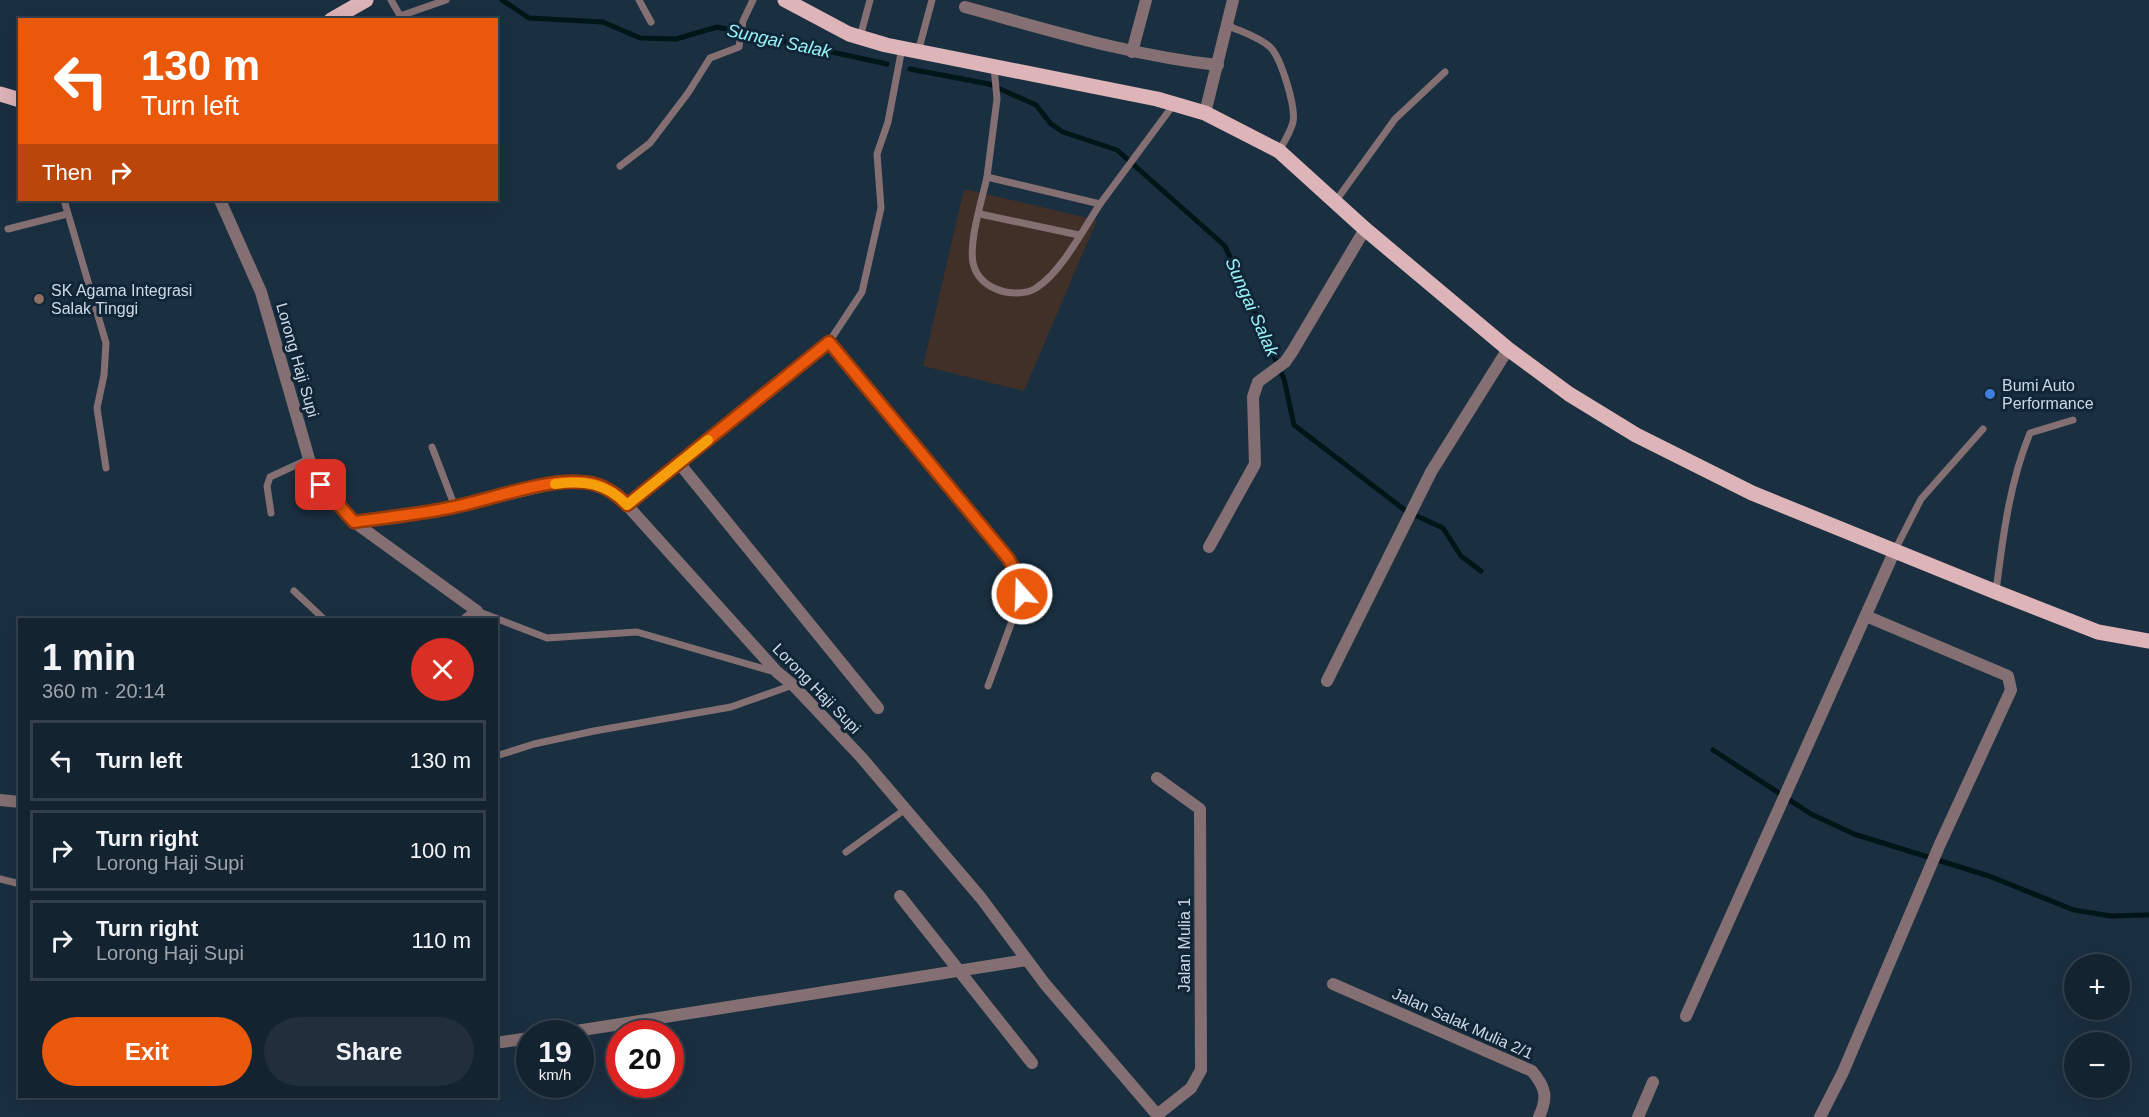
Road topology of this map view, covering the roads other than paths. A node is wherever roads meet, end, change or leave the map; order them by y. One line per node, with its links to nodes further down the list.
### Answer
1 (366, 0): 11 (main road)
2 (391, 0): 14 (lane)
3 (446, 0): 14 (lane)
4 (639, 0): 15 (lane)
5 (753, 0): 29 (lane)
6 (785, 0): 17 (main road)
7 (870, 0): 17 (lane)
8 (932, 0): 19 (lane)
9 (1146, 0): 20 (street)
10 (1233, 0): 16 (street)
11 (348, 4): 13 (main road)
12 (965, 7): 20 (street)
13 (333, 18)
14 (401, 18)
15 (651, 22)
16 (1229, 26): 21 (street); 28 (lane)
17 (860, 37): 18 (main road)
18 (902, 48): 19 (main road); 40 (lane)
19 (918, 52): 22 (main road)
20 (1132, 52): 21 (street)
21 (1218, 65): 27 (street)
22 (995, 71): 26 (main road); 30 (lane)
23 (1445, 72): 33 (lane)
24 (0, 94): 25 (main road)
25 (18, 99)
26 (1175, 104): 27 (main road); 34 (lane)
27 (1205, 113): 28 (main road)
28 (1279, 151): 33 (main road)
29 (620, 166)
30 (987, 177): 34 (lane); 36 (lane)
31 (64, 201): 35 (lane)
32 (220, 201): 45 (street, Lorong Haji Supi)
33 (1335, 202): 38 (main road)
34 (1101, 204): 39 (lane)
35 (67, 214): 37 (lane); 47 (lane)
36 (980, 214): 39 (lane); 39 (lane)
37 (8, 229)
38 (1365, 229): 41 (main road); 52 (street)
39 (1079, 235)
40 (829, 342): 46 (street); 66 (lane)
41 (1508, 349): 53 (main road); 64 (street)
42 (2073, 420): 55 (lane)
43 (1983, 429): 53 (lane)
44 (432, 447): 49 (lane)
45 (309, 459): 50 (lane); 51 (street, Lorong Haji Supi)
46 (679, 463): 48 (street); 67 (street)
47 (106, 468)
48 (627, 505): 49 (street, Lorong Haji Supi); 63 (street, Lorong Haji Supi)
49 (455, 507): 51 (street, Lorong Haji Supi)
50 (271, 513)
51 (354, 522): 56 (street, Lorong Haji Supi)
52 (1209, 547)
53 (1895, 550): 55 (main road); 57 (street)
54 (294, 591): 58 (lane)
55 (1996, 592): 62 (main road)
56 (477, 611): 59 (street); 60 (lane)
57 (1866, 616): 80 (street); 89 (street)
58 (324, 618)
59 (468, 618)
60 (495, 618)
61 (498, 619): 63 (lane)
62 (2149, 641)
63 (777, 672): 65 (street, Lorong Haji Supi)
64 (1327, 681)
65 (793, 685): 68 (lane); 72 (street, Lorong Haji Supi)
66 (988, 686)
67 (878, 708)
68 (498, 755)
69 (1157, 778): 86 (street, Jalan Mulia 1)
70 (0, 800): 71 (street)
71 (18, 802)
72 (904, 810): 73 (lane); 77 (street, Lorong Haji Supi)
73 (846, 852)
74 (0, 879): 75 (lane)
75 (18, 884)
76 (900, 896): 78 (street)
77 (1027, 960): 78 (street); 86 (street, Lorong Haji Supi)
78 (959, 971): 81 (street); 84 (street)
79 (1333, 984): 87 (street, Jalan Salak Mulia 2/1)
80 (1686, 1016)
81 (594, 1028)
82 (516, 1040): 83 (street)
83 (502, 1042)
84 (1032, 1063)
85 (1653, 1083): 88 (street)
86 (1158, 1116)
87 (1539, 1117)
88 (1638, 1117)
89 (1820, 1117)

